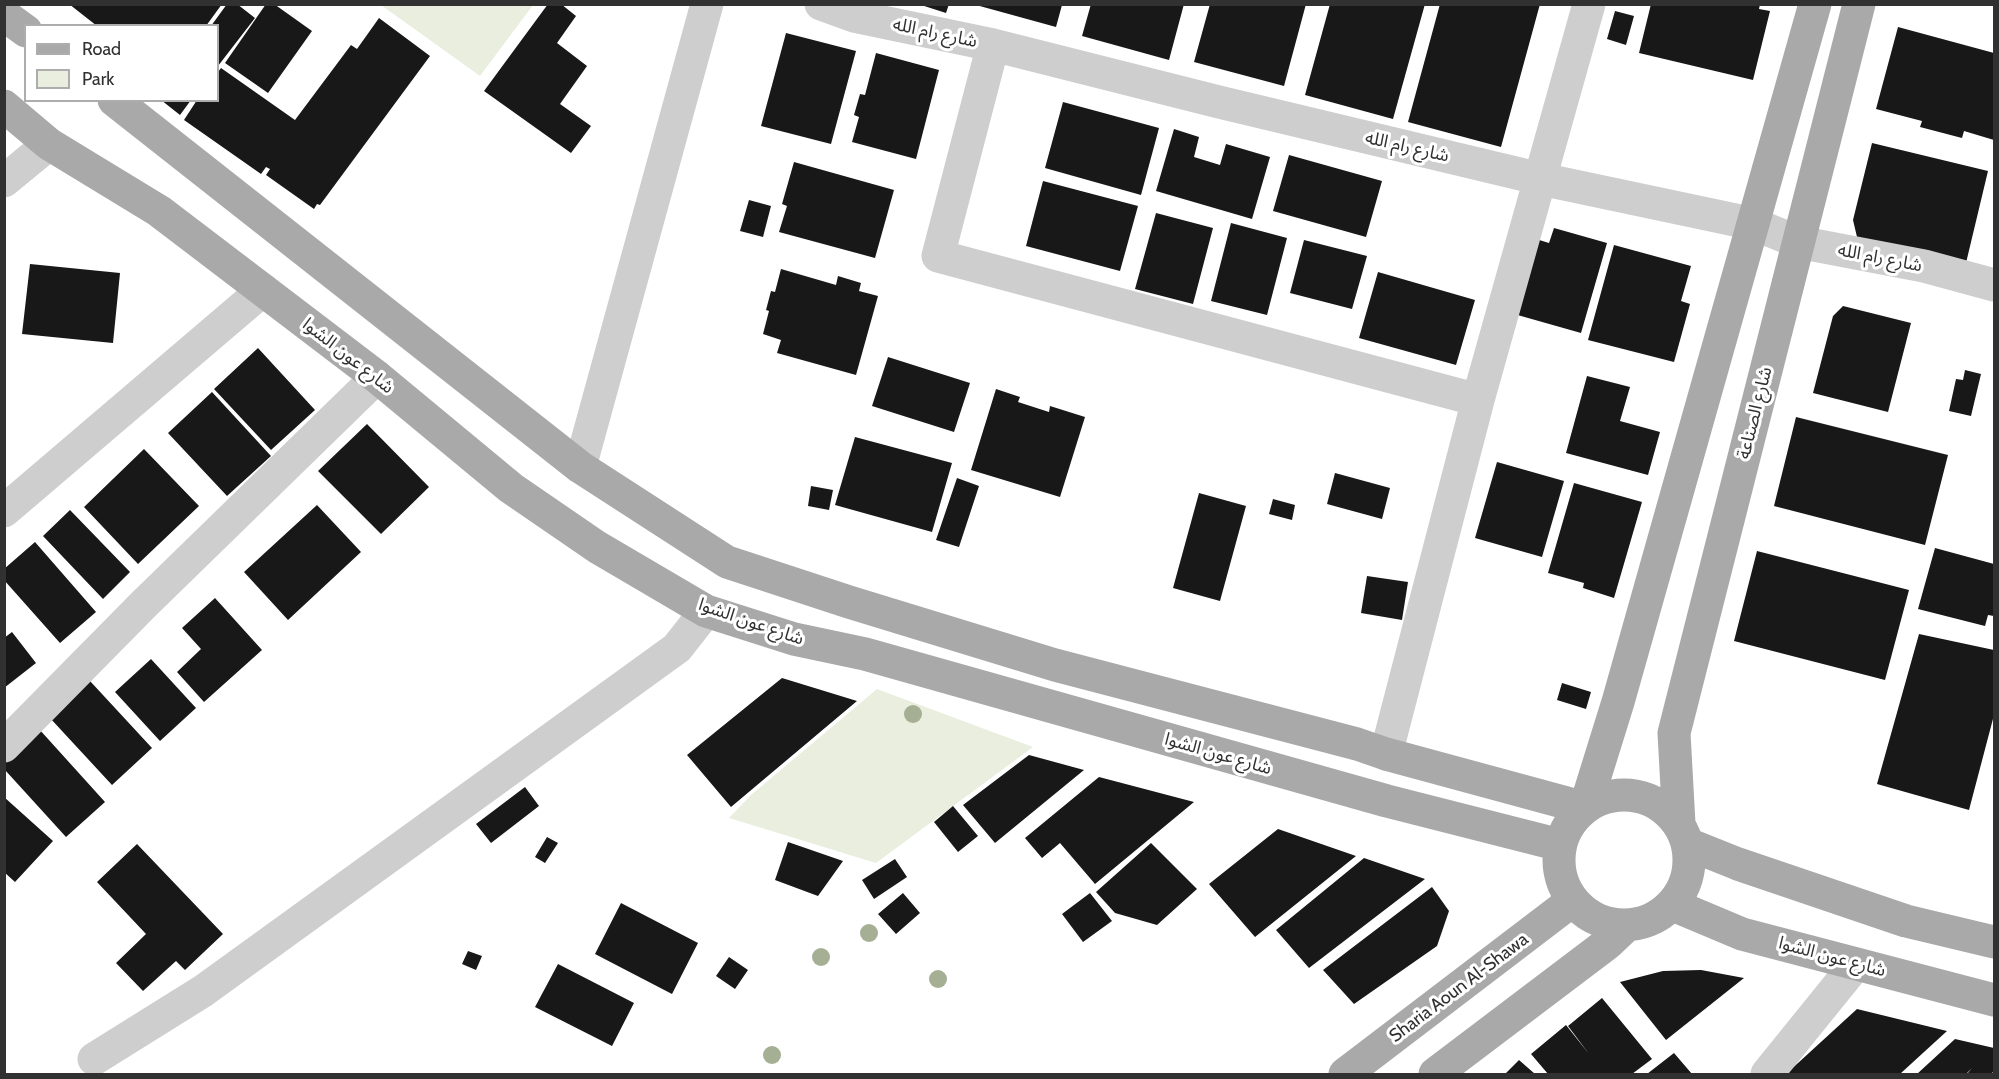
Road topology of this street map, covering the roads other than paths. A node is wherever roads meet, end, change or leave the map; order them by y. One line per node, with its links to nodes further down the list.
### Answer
1 (707, 4): 20 (street)
2 (821, 4): 8 (street, شارع رام الله)
3 (1589, 4): 12 (street)
4 (1815, 4): 14 (main road)
5 (1859, 4): 15 (main road, شارع الصناعة)
6 (4, 15): 7 (main road)
7 (24, 30)
8 (993, 45): 12 (street, شارع رام الله); 19 (street)
9 (117, 102): 20 (main road)
10 (4, 106): 11 (main road, شارع عون الشوا)
11 (49, 144): 13 (street); 17 (main road, شارع عون الشوا)
12 (1541, 179): 14 (street, شارع رام الله); 19 (street)
13 (4, 181)
14 (1754, 224): 15 (street, شارع رام الله); 25 (main road)
15 (1798, 242): 16 (street, شارع رام الله); 26 (main road, شارع الصناعة)
16 (1995, 285)
17 (263, 290): 18 (main road, شارع عون الشوا); 21 (street)
18 (376, 377): 22 (main road, شارع عون الشوا); 23 (street)
19 (1478, 400): 24 (street)
20 (580, 466): 24 (main road)
21 (4, 511)
22 (706, 611): 27 (main road, شارع عون الشوا); 34 (street)
23 (4, 746)
24 (1386, 754): 25 (main road)
25 (1585, 808): 26 (main road); 27 (main road)
26 (1684, 834): 29 (main road); 31 (main road)
27 (1560, 845): 28 (main road)
28 (1572, 901): 30 (main road); 35 (main road, Sharia Aoun Al-Shawa)
29 (1673, 904): 30 (main road); 32 (main road, شارع عون الشوا)
30 (1626, 926): 36 (main road)
31 (1995, 942)
32 (1856, 964): 33 (main road, شارع عون الشوا); 37 (street)
33 (1995, 1000)
34 (94, 1059)
35 (1344, 1074)
36 (1435, 1074)
37 (1767, 1074)

